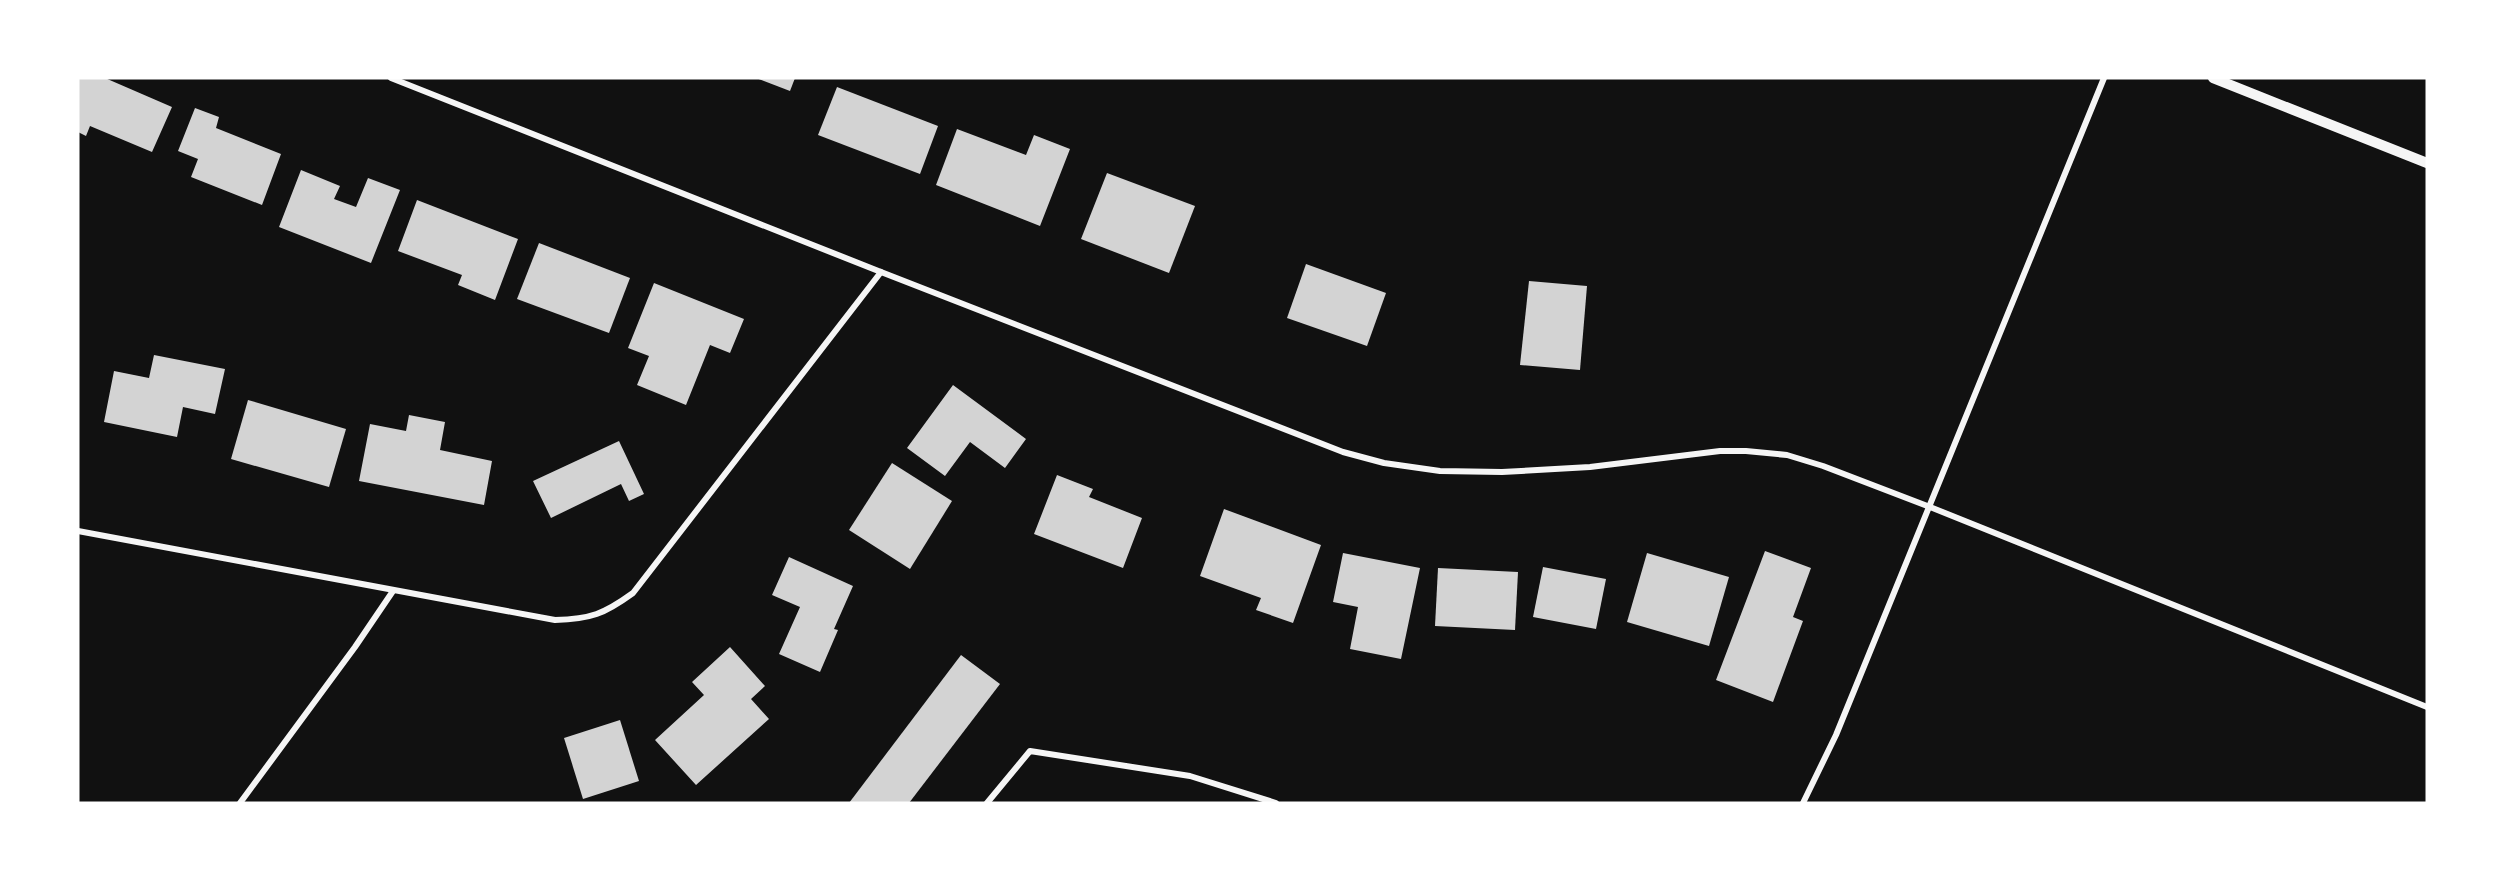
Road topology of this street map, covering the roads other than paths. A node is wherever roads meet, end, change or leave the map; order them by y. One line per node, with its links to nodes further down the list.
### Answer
1 (391, 78): 5 (street)
2 (2104, 78): 6 (street)
3 (2213, 78): 4 (street)
4 (2427, 163)
5 (880, 272): 6 (street); 8 (street)
6 (1930, 507): 9 (street); 13 (street)
7 (78, 531): 8 (street)
8 (393, 591): 10 (street)
9 (2427, 707)
10 (240, 803)
11 (987, 803): 12 (street)
12 (1276, 803)
13 (1803, 803)

